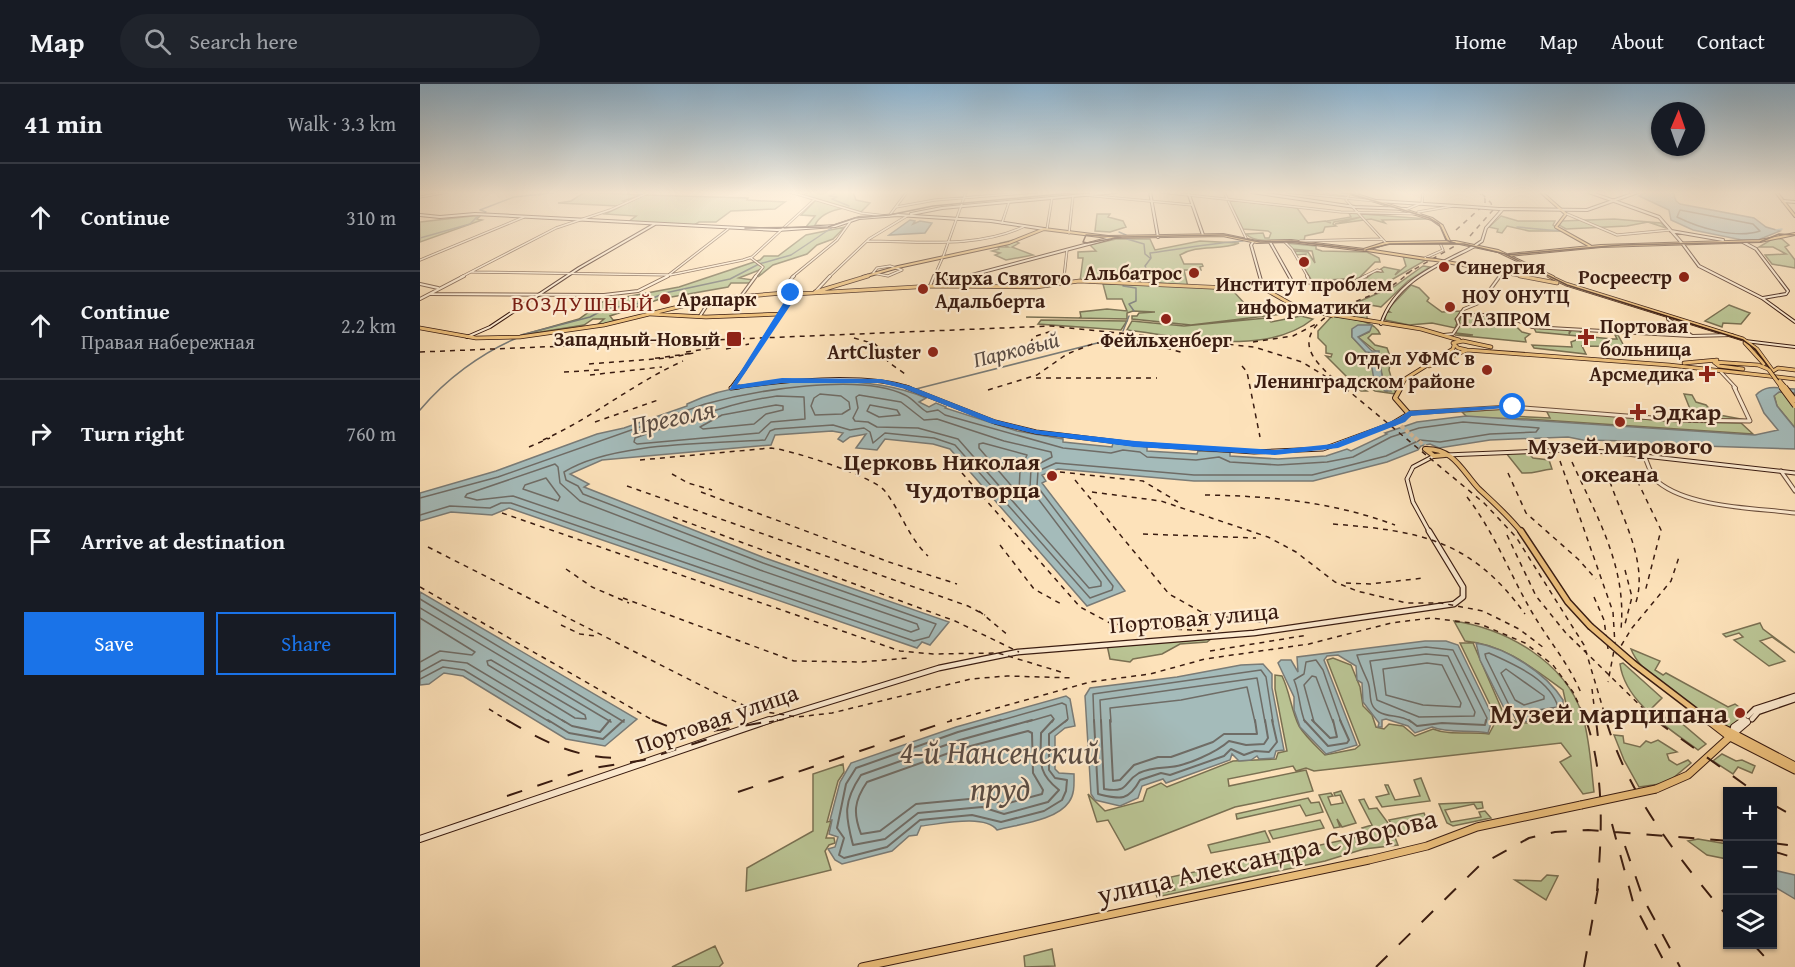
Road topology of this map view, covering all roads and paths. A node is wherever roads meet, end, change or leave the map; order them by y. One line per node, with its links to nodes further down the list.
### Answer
1 (485, 233): 52 (street)
2 (546, 233): 56 (street)
3 (640, 233): 58 (main road)
4 (723, 233): 59 (street)
5 (778, 233): 49 (street)
6 (843, 233): 75 (street)
7 (875, 233): 32 (street)
8 (953, 233): 30 (street)
9 (1006, 233): 30 (street)
10 (1035, 233): 50 (main road)
11 (1077, 233): 27 (main road)
12 (1157, 233): 26 (main road)
13 (1244, 233): 28 (street)
14 (1377, 233): 29 (street)
15 (1443, 233): 38 (main road)
16 (1443, 233): 40 (main road)
17 (1484, 233): 43 (main road)
18 (1568, 233): 45 (main road)
19 (1569, 233): 45 (main road)
20 (1612, 233): 21 (street)
21 (1638, 233)
22 (1673, 233): 41 (main road)
23 (1686, 233): 31 (main road)
24 (1203, 235): 26 (main road); 28 (main road)
25 (1795, 235): 36 (main road)
26 (1158, 237): 27 (main road)
27 (1109, 238): 46 (main road)
28 (1247, 239): 33 (main road)
29 (1382, 239): 35 (street); 42 (street)
30 (951, 240): 32 (street); 50 (street)
31 (1723, 240): 36 (main road); 41 (main road)
32 (867, 241): 74 (street)
33 (1253, 241): 37 (main road); 68 (main road)
34 (1283, 241): 35 (main road); 37 (main road); 47 (main road); 64 (street)
35 (1291, 241): 47 (main road)
36 (1742, 241): 41 (main road); 80 (main road)
37 (1270, 242): 66 (main road)
38 (1455, 242): 40 (main road); 43 (main road)
39 (1439, 243): 40 (main road); 42 (main road); 51 (street)
40 (1448, 243): 43 (main road)
41 (1682, 243): 45 (main road); 80 (main road)
42 (1386, 244): 44 (main road); 47 (main road)
43 (1475, 246): 48 (main road); 53 (main road)
44 (1376, 247): 47 (main road); 47 (main road)
45 (1592, 247): 48 (main road)
46 (1067, 250): 63 (street); 69 (main road)
47 (1372, 251): 51 (main road)
48 (1507, 256): 62 (main road); 65 (main road)
49 (751, 258): 59 (street); 79 (street)
50 (943, 258): 54 (main road); 69 (street)
51 (1426, 259): 53 (main road, bridge)
52 (420, 260)
53 (1444, 262): 57 (main road); 90 (main road)
54 (899, 268): 60 (main road); 60 (street)
55 (1377, 271): 64 (street)
56 (472, 272): 58 (street); 72 (street)
57 (1504, 272): 61 (main road); 62 (main road); 86 (street)
58 (571, 273): 59 (street); 77 (main road)
59 (670, 274): 77 (street)
60 (874, 274): 74 (main road)
61 (1544, 279): 62 (main road); 65 (main road)
62 (1550, 280): 65 (main road)
63 (1064, 281): 69 (main road); 70 (main road)
64 (1310, 282): 66 (street)
65 (1558, 282): 88 (main road)
66 (1293, 283): 71 (main road)
67 (420, 284): 72 (street)
68 (1262, 284): 70 (main road); 71 (main road)
69 (930, 286): 74 (main road)
70 (1258, 288): 73 (main road)
71 (1272, 288): 73 (main road); 84 (main road)
72 (440, 289): 76 (street)
73 (1266, 291): 84 (main road)
74 (816, 292): 78 (main road)
75 (778, 293): 78 (main road); 79 (main road)
76 (431, 294): 77 (street); 81 (street)
77 (540, 294): 95 (main road)
78 (792, 294): 85 (main road)
79 (742, 295): 82 (main road)
80 (1762, 298): 89 (main road)
81 (420, 299)
82 (711, 299): 83 (main road); 87 (street)
83 (652, 312): 87 (main road); 92 (main road); 92 (main road)
84 (1323, 313): 90 (main road, bridge)
85 (780, 314): 87 (main road); 120 (main road, bridge)
86 (1460, 315): 93 (street); 94 (street)
87 (700, 316)
88 (1667, 317): 94 (street); 96 (main road); 96 (main road)
89 (1795, 322)
90 (1381, 323): 93 (main road); 99 (main road)
91 (420, 329): 95 (main road)
92 (541, 335): 95 (main road)
93 (1444, 335): 97 (main road)
94 (1692, 336): 96 (street)
95 (465, 337)
96 (1739, 339): 98 (main road); 101 (main road); 104 (main road); 107 (main road)
97 (1467, 342): 99 (main road); 100 (main road)
98 (1760, 343): 101 (main road); 104 (main road)
99 (1454, 344): 105 (main road); 116 (main road)
100 (1474, 344): 103 (main road); 106 (main road)
101 (1784, 345): 102 (main road)
102 (1795, 346)
103 (1474, 349): 105 (main road); 106 (main road)
104 (1757, 349): 107 (main road)
105 (1467, 350): 116 (main road)
106 (1619, 359): 108 (main road); 109 (main road)
107 (1763, 361): 108 (main road); 110 (main road); 112 (main road)
108 (1684, 363): 111 (main road)
109 (1715, 369): 113 (main road); 114 (street)
110 (1795, 369): 112 (main road)
111 (1746, 370): 112 (main road); 115 (main road)
112 (1770, 370): 117 (main road, bridge); 118 (main road, bridge)
113 (1732, 371): 114 (street); 115 (main road)
114 (1725, 374): 119 (street)
115 (1795, 377)
116 (1399, 390): 119 (main road)
117 (1795, 400)
118 (1795, 406)
119 (1409, 413): 120 (main road)
120 (1396, 424)
121 (1426, 452): 122 (main road); 124 (main road); 125 (main road)
122 (1445, 455): 123 (main road); 124 (main road); 131 (main road, bridge)
123 (1645, 455): 126 (main road); 129 (street)
124 (1434, 456): 125 (main road)
125 (1426, 458): 133 (main road, Портовая улица)
126 (1781, 471): 127 (main road); 128 (street)
127 (1795, 473)
128 (1795, 491)
129 (1795, 513)
130 (1795, 697): 131 (main road)
131 (1732, 735): 132 (main road); 134 (main road, улица Александра Суворова, bridge)
132 (1795, 768)
133 (420, 839)
134 (862, 967)

